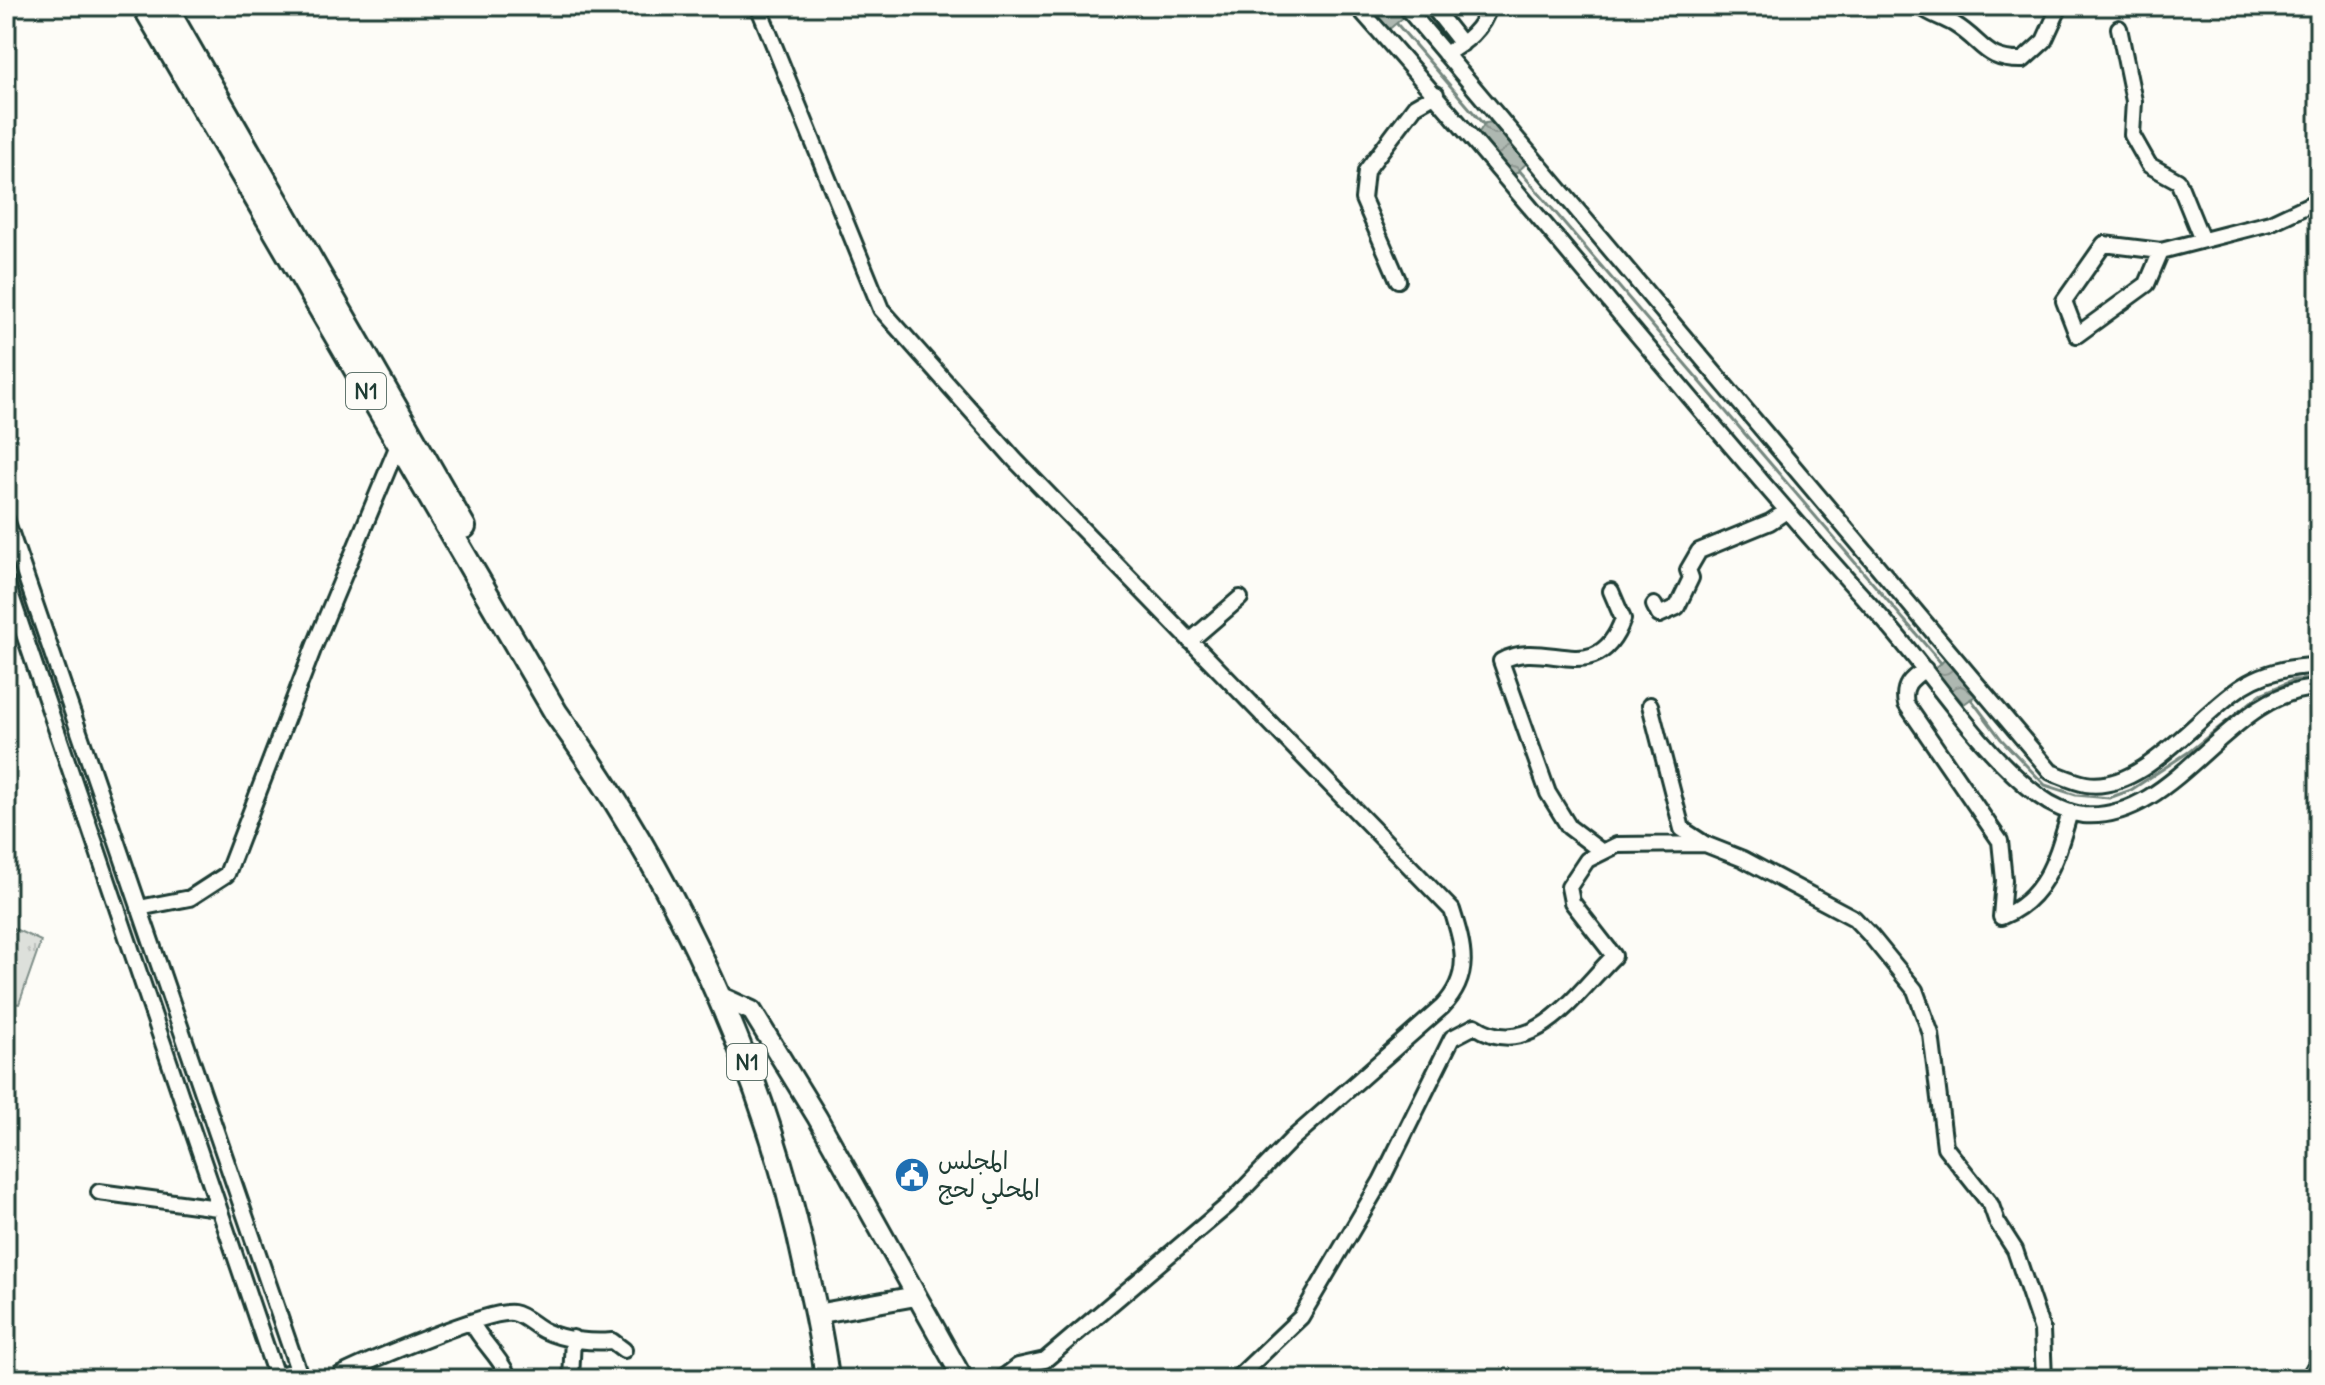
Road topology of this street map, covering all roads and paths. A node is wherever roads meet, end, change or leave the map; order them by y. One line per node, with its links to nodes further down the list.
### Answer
1 (144, 6): 18 (highway, N1)
2 (165, 6): 30 (highway, N1)
3 (758, 6): 25 (street)
4 (1357, 6): 13 (street)
5 (1405, 6): 12 (street)
6 (1432, 6): 11 (street)
7 (1489, 6): 11 (street)
8 (1920, 6): 9 (street)
9 (2060, 6)
10 (2119, 28): 15 (street)
11 (1462, 44): 12 (street)
12 (1445, 54): 26 (street)
13 (1436, 94): 17 (street); 19 (street)
14 (2319, 200): 15 (street)
15 (2202, 240): 16 (street)
16 (2161, 251): 16 (street)
17 (1398, 280)
18 (398, 445): 30 (highway, N1); 34 (street)
19 (1785, 512): 24 (street); 27 (street)
20 (6, 519): 34 (street)
21 (6, 581): 37 (street)
22 (1611, 591): 33 (street)
23 (1240, 598): 25 (street)
24 (1654, 605)
25 (1190, 641): 50 (street)
26 (2319, 666)
27 (1925, 669): 31 (street); 31 (street)
28 (2319, 688): 31 (street)
29 (1650, 705): 32 (street)
30 (597, 770): 35 (highway, N1)
31 (2070, 812)
32 (1705, 844): 33 (street); 52 (street)
33 (1602, 852): 51 (street)
34 (139, 908): 44 (street)
35 (719, 996): 38 (main road); 39 (highway, N1)
36 (99, 1192): 37 (street)
37 (218, 1208): 44 (street)
38 (916, 1296): 39 (main road); 49 (main road)
39 (816, 1314): 48 (highway, N1)
40 (472, 1323): 41 (street); 45 (street); 46 (street)
41 (573, 1338): 42 (street); 47 (street)
42 (624, 1350)
43 (2319, 1360): 53 (street)
44 (276, 1377)
45 (341, 1379)
46 (502, 1379)
47 (571, 1379)
48 (827, 1379)
49 (963, 1379)
50 (1001, 1379)
51 (1236, 1379)
52 (2044, 1379)
53 (2308, 1379)

